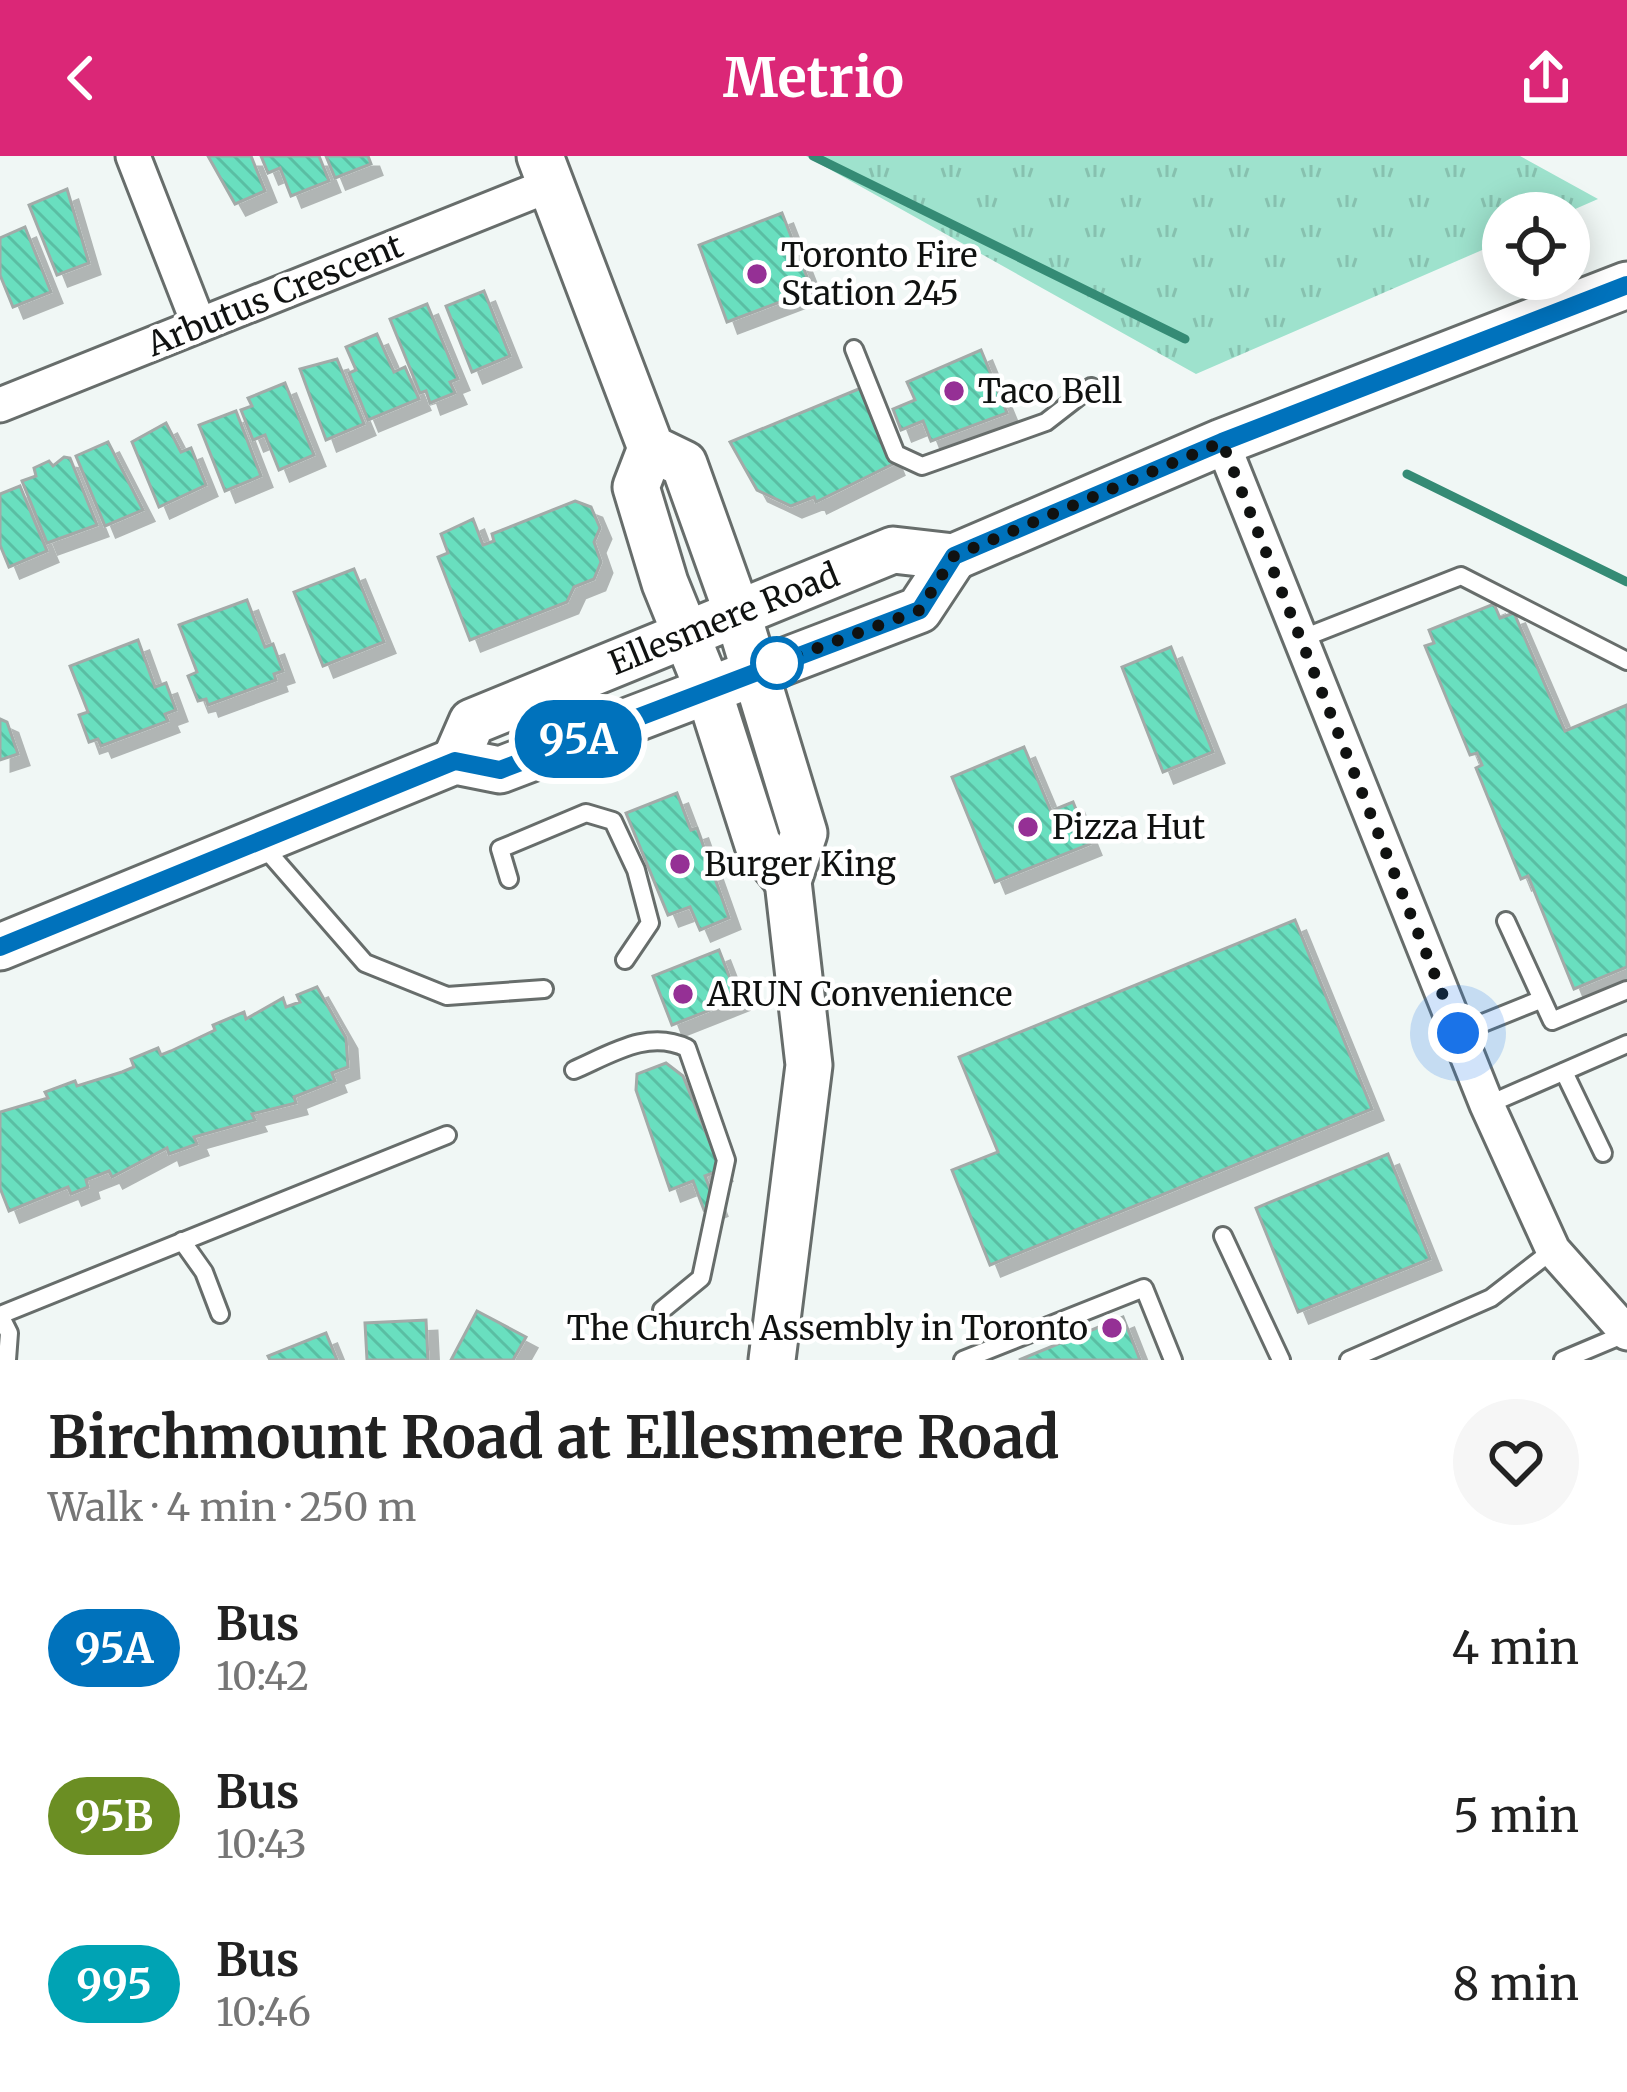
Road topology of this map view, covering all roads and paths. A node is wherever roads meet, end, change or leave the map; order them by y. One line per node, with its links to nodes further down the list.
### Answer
1 (133, 156): 4 (street)
2 (545, 170): 4 (street, Arbutus Crescent); 9 (main road)
3 (1627, 285): 8 (main road, Ellesmere Road)
4 (199, 325): 7 (street, Arbutus Crescent)
5 (854, 349): 6 (lane)
6 (1091, 387)
7 (0, 405)
8 (1222, 442): 10 (main road, Ellesmere Road); 13 (street)
9 (651, 448): 11 (main road); 12 (main road)
10 (954, 556): 11 (main road, Ellesmere Road); 15 (main road, Ellesmere Road)
11 (737, 612): 12 (main road, Ellesmere Road); 15 (main road)
12 (687, 634): 16 (main road); 17 (main road, Ellesmere Road)
13 (1297, 640): 14 (lane); 27 (street)
14 (1627, 661)
15 (754, 672): 16 (main road, Ellesmere Road); 20 (main road)
16 (708, 688): 17 (main road, Ellesmere Road); 20 (main road)
17 (455, 761): 18 (main road, Ellesmere Road)
18 (259, 840): 22 (main road, Ellesmere Road); 24 (lane)
19 (509, 879): 23 (lane)
20 (788, 880): 42 (main road)
21 (1506, 921): 26 (lane)
22 (0, 947)
23 (625, 961)
24 (544, 989)
25 (1627, 990): 26 (lane)
26 (1540, 1000): 27 (lane)
27 (1458, 1033): 31 (street)
28 (1627, 1044): 30 (lane)
29 (574, 1070): 37 (lane)
30 (1564, 1072): 31 (lane); 33 (lane)
31 (1487, 1105): 36 (street)
32 (447, 1135): 35 (lane)
33 (1603, 1153)
34 (1223, 1236): 45 (lane)
35 (182, 1241): 38 (lane); 39 (lane)
36 (1553, 1250): 40 (street); 46 (lane)
37 (662, 1310)
38 (220, 1314)
39 (0, 1315): 41 (lane)
40 (1627, 1333): 47 (lane)
41 (7, 1360)
42 (772, 1360)
43 (963, 1360): 44 (lane)
44 (1173, 1360)
45 (1281, 1360)
46 (1349, 1360)
47 (1563, 1360)

